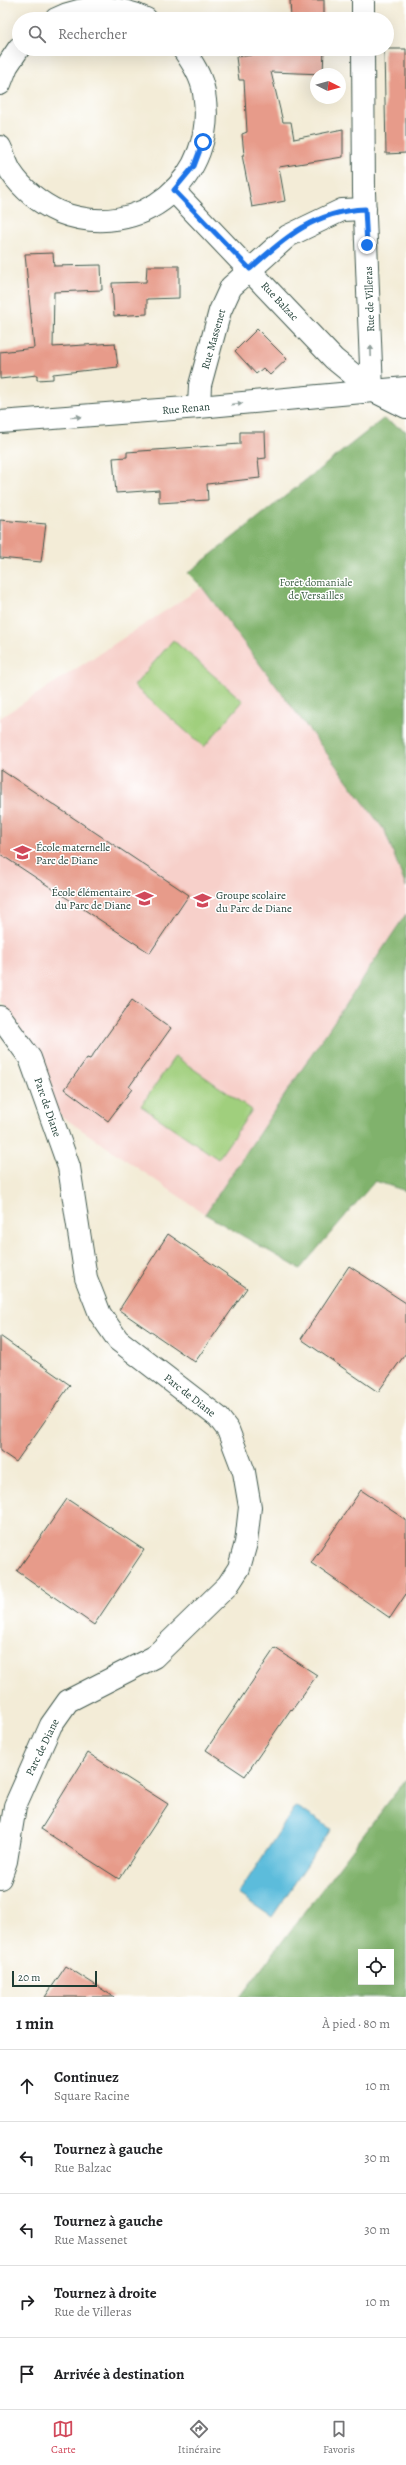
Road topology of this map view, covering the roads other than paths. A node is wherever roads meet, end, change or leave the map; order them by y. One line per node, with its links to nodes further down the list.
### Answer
1 (363, 0): 5 (street)
2 (122, 5): 3 (street); 4 (street)
3 (81, 12)
4 (134, 12)
5 (363, 12)
6 (13, 56): 9 (street)
7 (188, 56): 12 (street)
8 (363, 56): 13 (street, Rue de Villeras)
9 (2, 71)
10 (0, 147): 11 (street)
11 (6, 176): 12 (street)
12 (174, 190): 14 (street, Rue Balzac)
13 (365, 209): 14 (street, Rue Massenet); 16 (street, Rue de Villeras, one-way to 13)
14 (250, 269): 16 (street, Rue Balzac); 17 (street, Rue Massenet)
15 (406, 388): 16 (street, Rue Renan)
16 (372, 390): 17 (street, Rue Renan, one-way to 16); 18 (street)
17 (199, 407): 19 (street, Rue Renan, one-way to 17)
18 (406, 407)
19 (0, 422)
20 (0, 1017): 21 (street, Parc de Diane)
21 (0, 1878)

